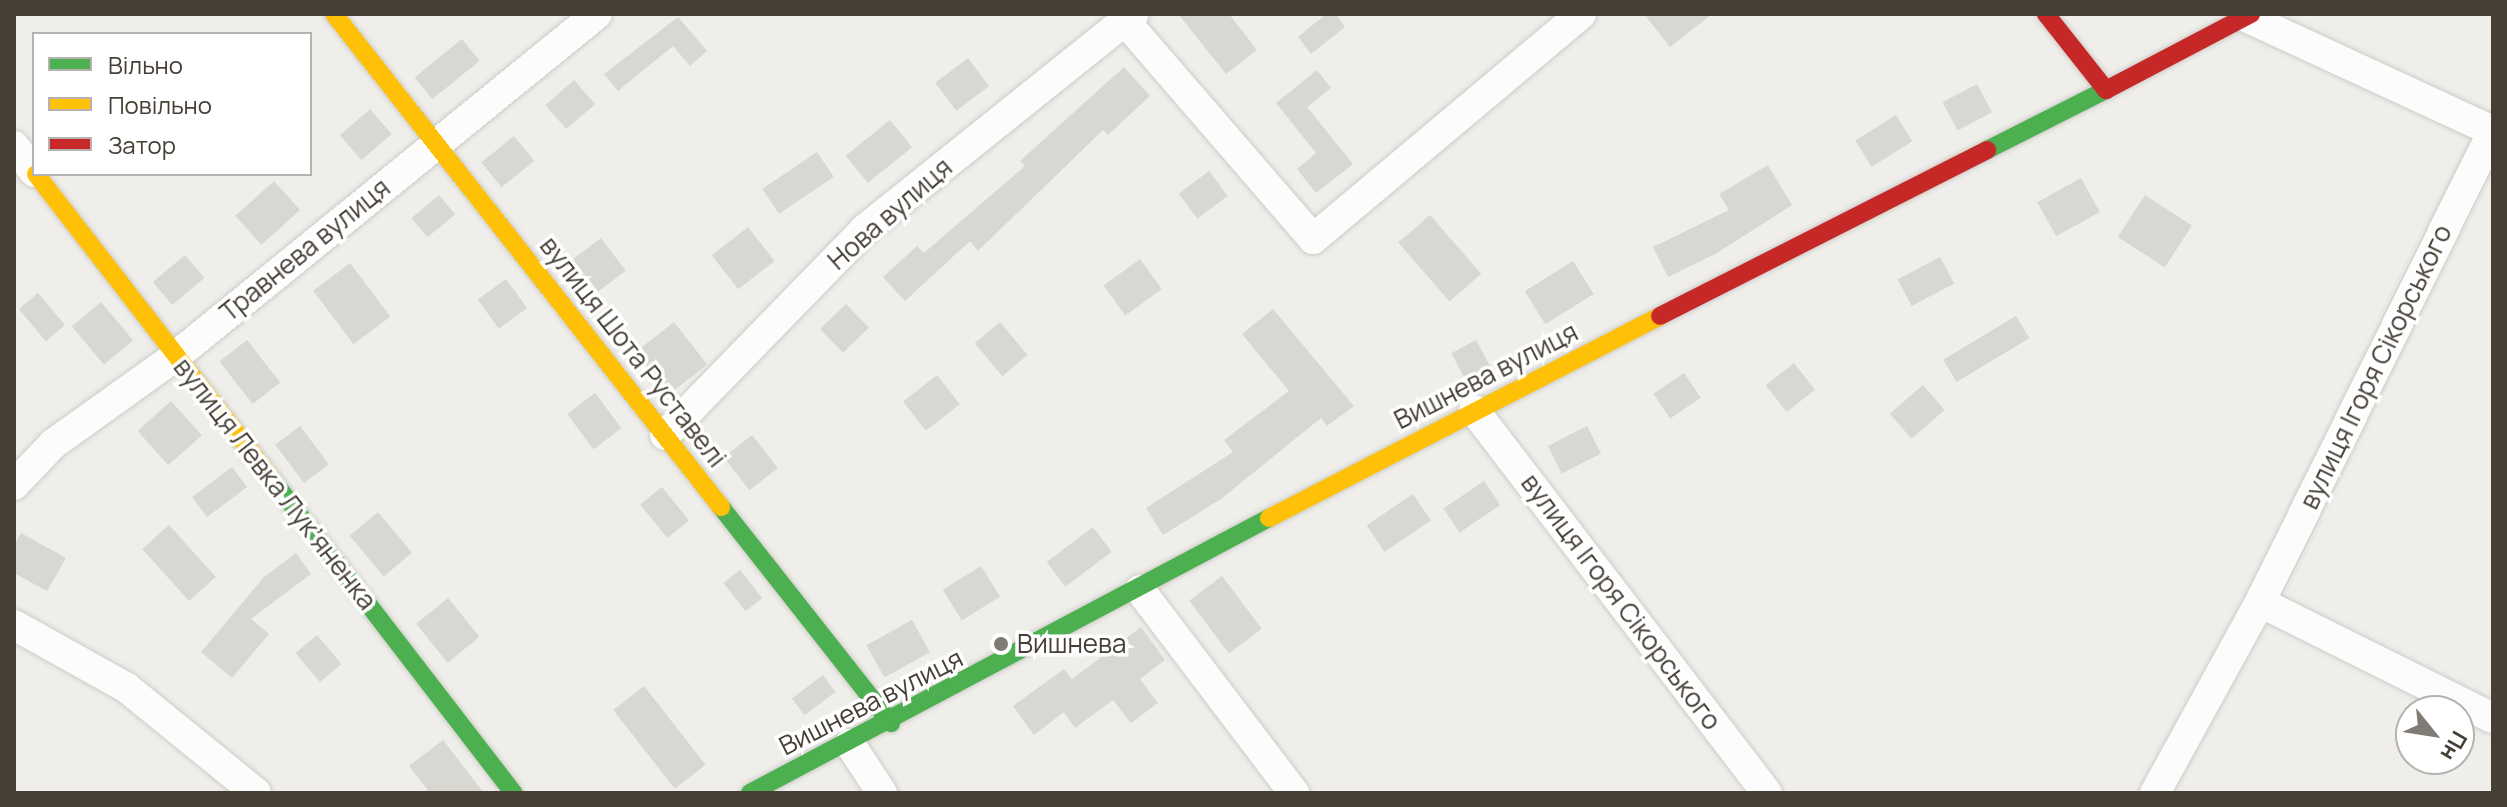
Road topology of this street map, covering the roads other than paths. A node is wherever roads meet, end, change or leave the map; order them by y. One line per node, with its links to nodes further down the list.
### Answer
1 (334, 14): 9 (street, вулиця Шота Руставелі)
2 (597, 14): 9 (street, Травнева вулиця)
3 (1581, 14): 6 (street)
4 (2046, 14): 7 (street)
5 (2248, 16): 7 (street, Вишнева вулиця); 8 (street)
6 (1129, 18): 15 (street, Нова вулиця)
7 (2106, 90): 14 (street, Вишнева вулиця)
8 (2493, 131): 18 (street, вулиця Ігоря Сікорського)
9 (435, 144): 13 (street, Травнева вулиця); 15 (street, вулиця Шота Руставелі)
10 (14, 146): 11 (street, вулиця Левка Лукʼяненка)
11 (32, 169)
12 (37, 176): 13 (street, вулиця Левка Лукʼяненка)
13 (176, 356): 16 (street, Травнева вулиця); 24 (street, вулиця Левка Лукʼяненка)
14 (1474, 410): 17 (street, Вишнева вулиця); 28 (street, вулиця Ігоря Сікорського)
15 (665, 435): 21 (street, вулиця Шота Руставелі)
16 (14, 485)
17 (1140, 590): 21 (street, Вишнева вулиця); 27 (street)
18 (2260, 602): 20 (street); 29 (street, вулиця Ігоря Сікорського)
19 (14, 625): 23 (street)
20 (2493, 718)
21 (891, 723): 22 (street, Вишнева вулиця)
22 (850, 744): 25 (street, Вишнева вулиця); 26 (street)
23 (256, 793)
24 (514, 793)
25 (750, 793)
26 (882, 793)
27 (1294, 793)
28 (1767, 793)
29 (2155, 793)

